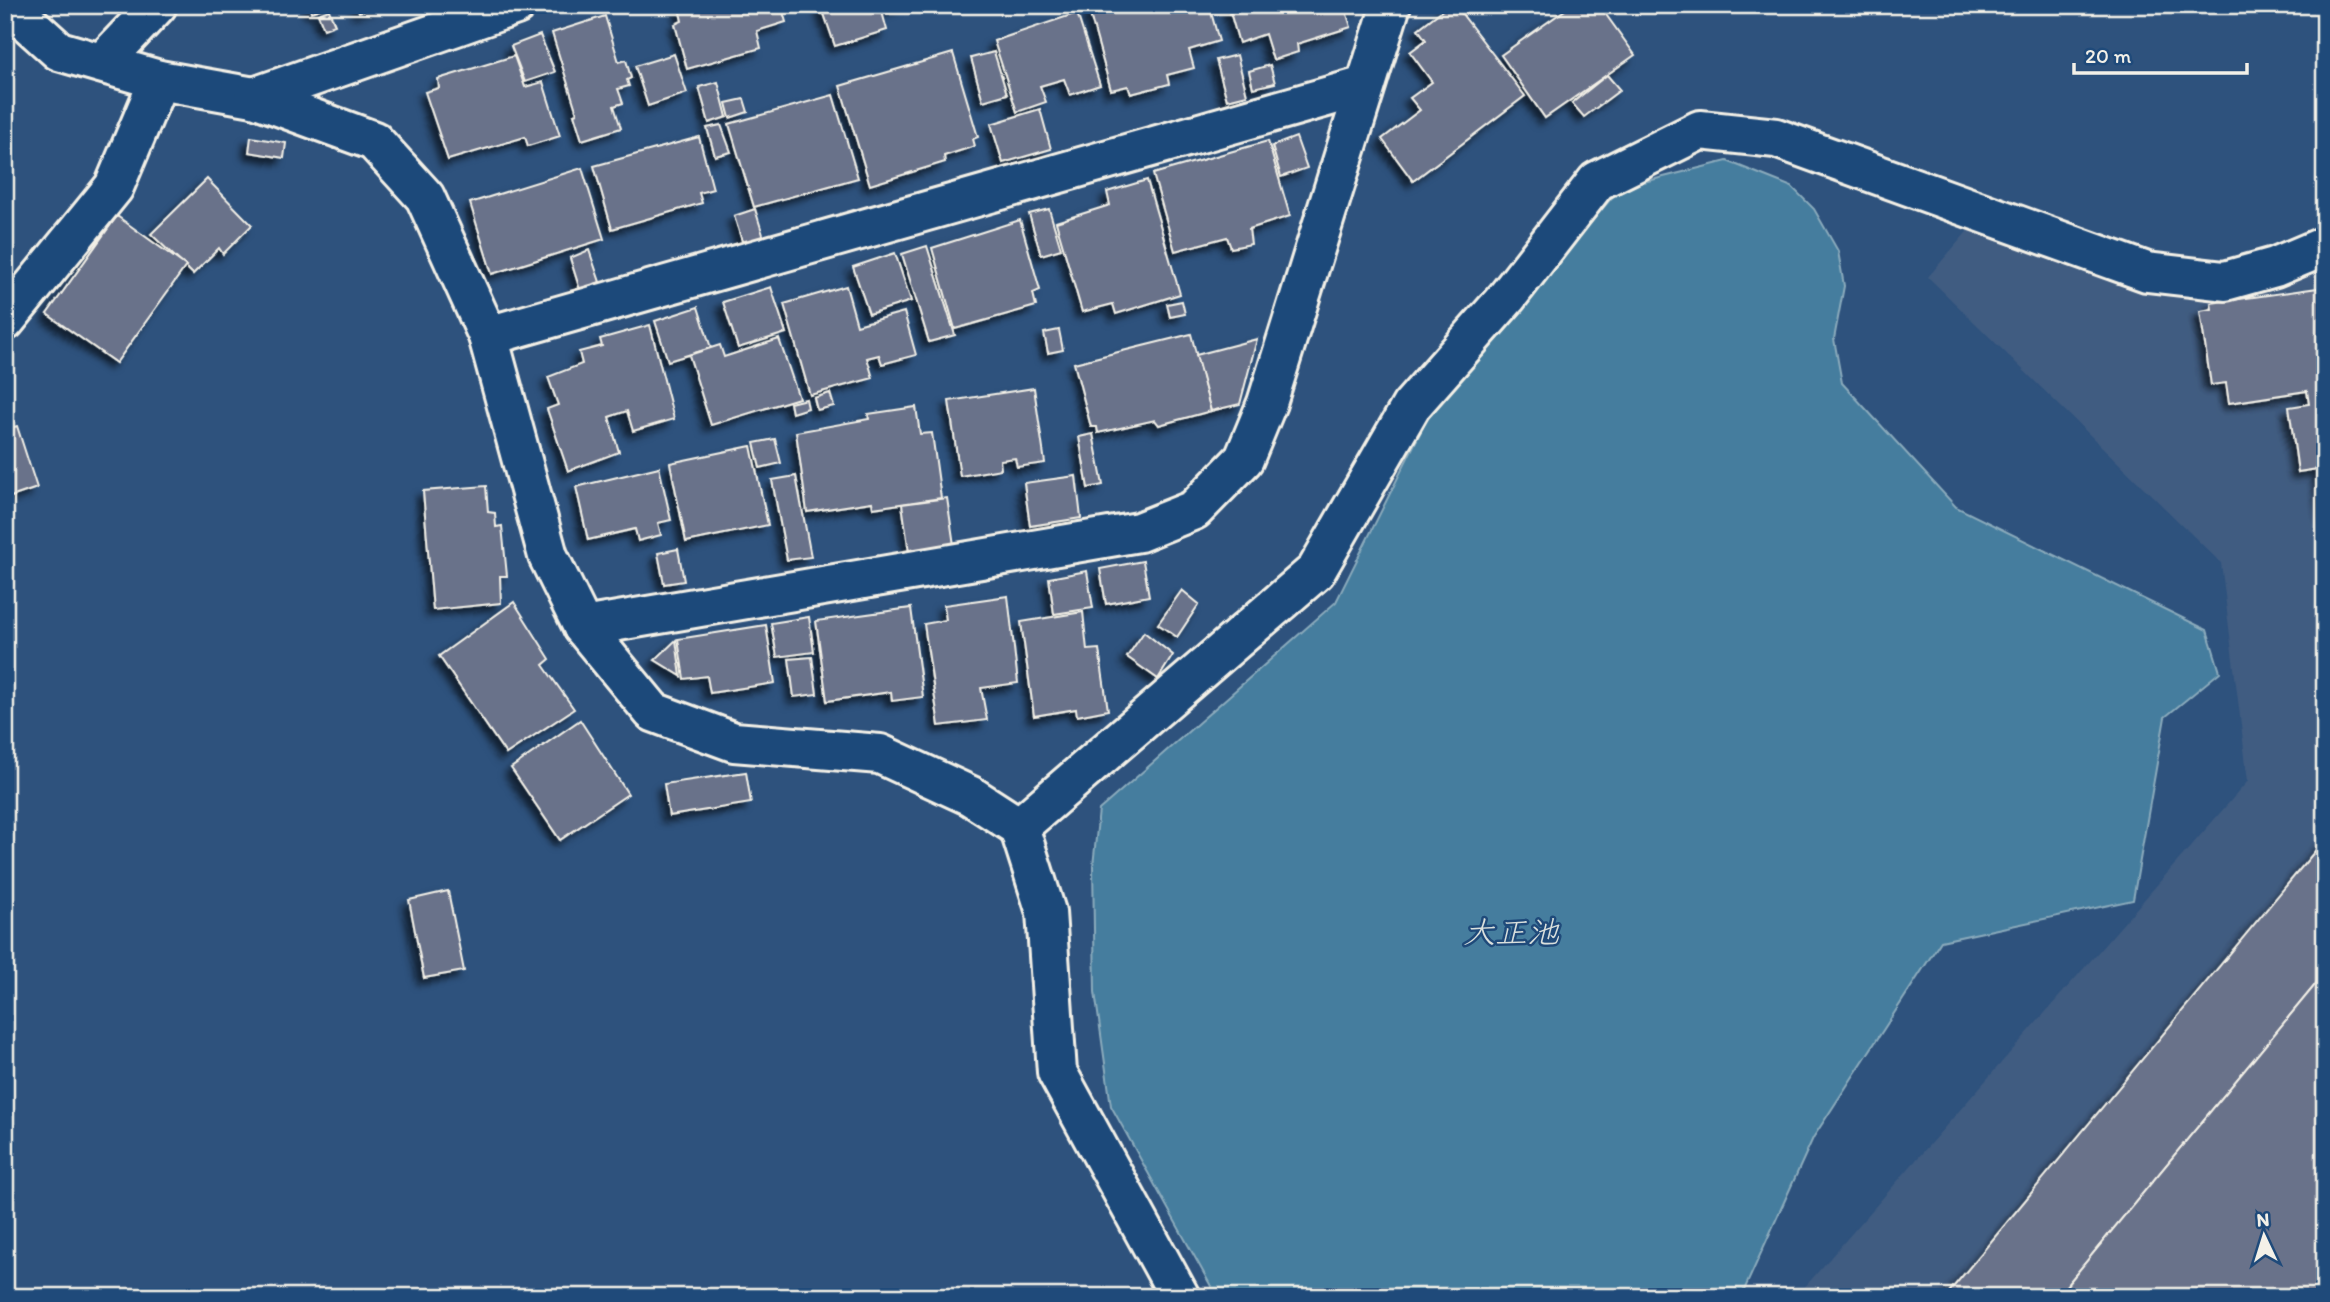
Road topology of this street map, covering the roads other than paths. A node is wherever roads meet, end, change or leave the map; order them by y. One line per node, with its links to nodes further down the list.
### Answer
1 (8, 5): 5 (street)
2 (156, 5): 5 (street)
3 (516, 5): 8 (street)
4 (1391, 5): 7 (street)
5 (103, 63): 6 (street)
6 (159, 80): 8 (street); 10 (street)
7 (1365, 86): 11 (street); 12 (street)
8 (254, 97): 11 (street)
9 (2325, 246): 13 (street)
10 (5, 321)
11 (488, 335): 12 (street)
12 (583, 627): 13 (street)
13 (1019, 827): 14 (street)
14 (1180, 1297)

